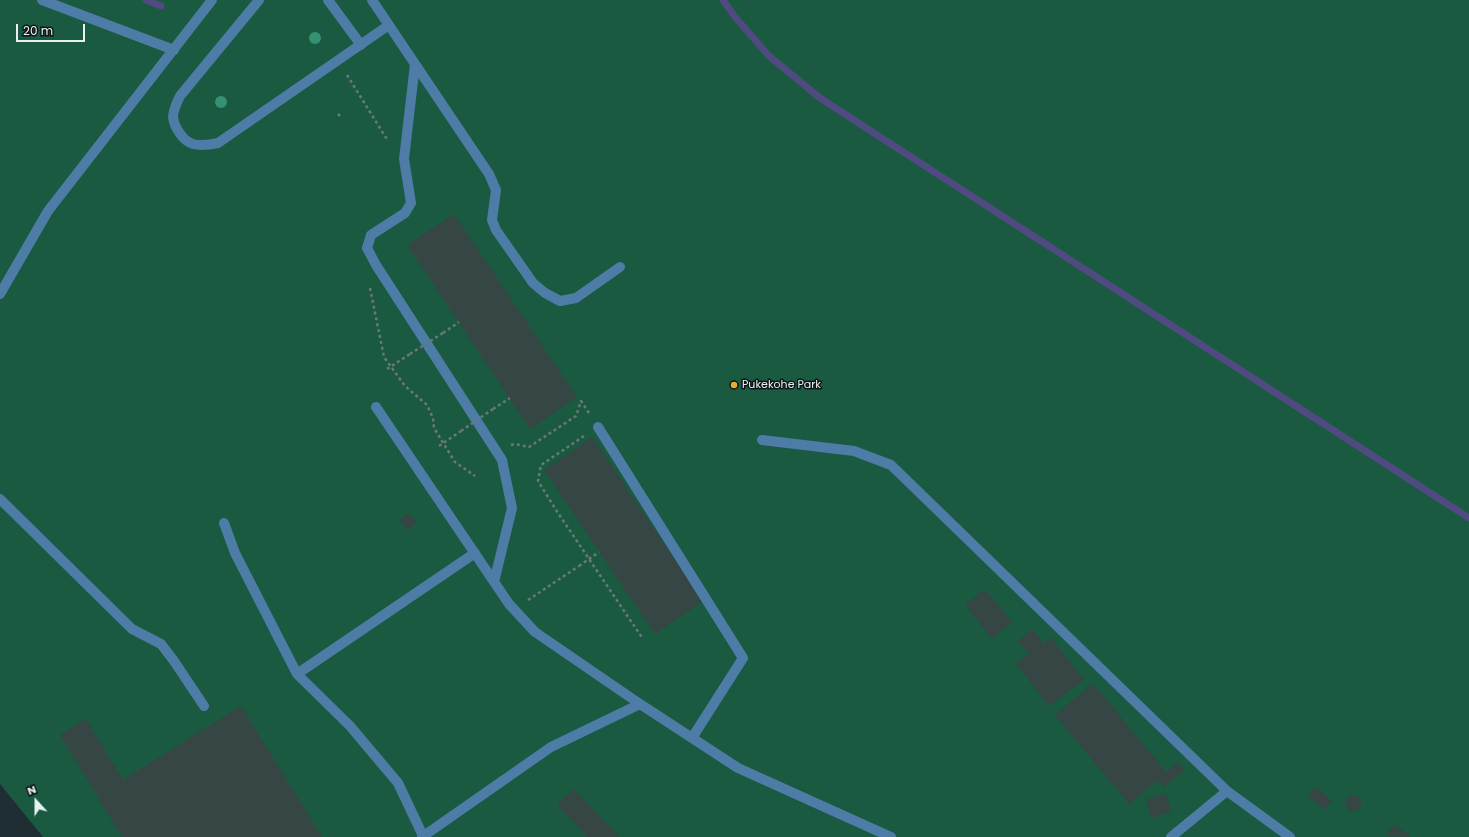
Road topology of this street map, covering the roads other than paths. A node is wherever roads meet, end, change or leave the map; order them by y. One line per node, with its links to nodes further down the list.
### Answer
1 (42, 0): 8 (lane)
2 (212, 0): 8 (lane)
3 (258, 0): 7 (lane)
4 (328, 0): 7 (lane)
5 (372, 0): 6 (lane)
6 (389, 25): 7 (lane); 9 (lane)
7 (361, 45)
8 (174, 50): 11 (lane)
9 (415, 64): 10 (lane); 18 (lane)
10 (620, 267)
11 (0, 294)
12 (376, 407): 17 (lane)
13 (598, 427): 22 (lane)
14 (762, 440): 23 (lane)
15 (0, 499): 21 (lane)
16 (224, 522): 19 (lane)
17 (475, 553): 18 (lane); 19 (lane)
18 (494, 582): 20 (lane)
19 (297, 674): 24 (lane)
20 (640, 704): 22 (lane); 24 (lane)
21 (204, 706)
22 (692, 738): 25 (lane)
23 (1227, 791): 26 (lane); 27 (lane)
24 (422, 836)
25 (891, 837)
26 (1171, 837)
27 (1290, 837)

